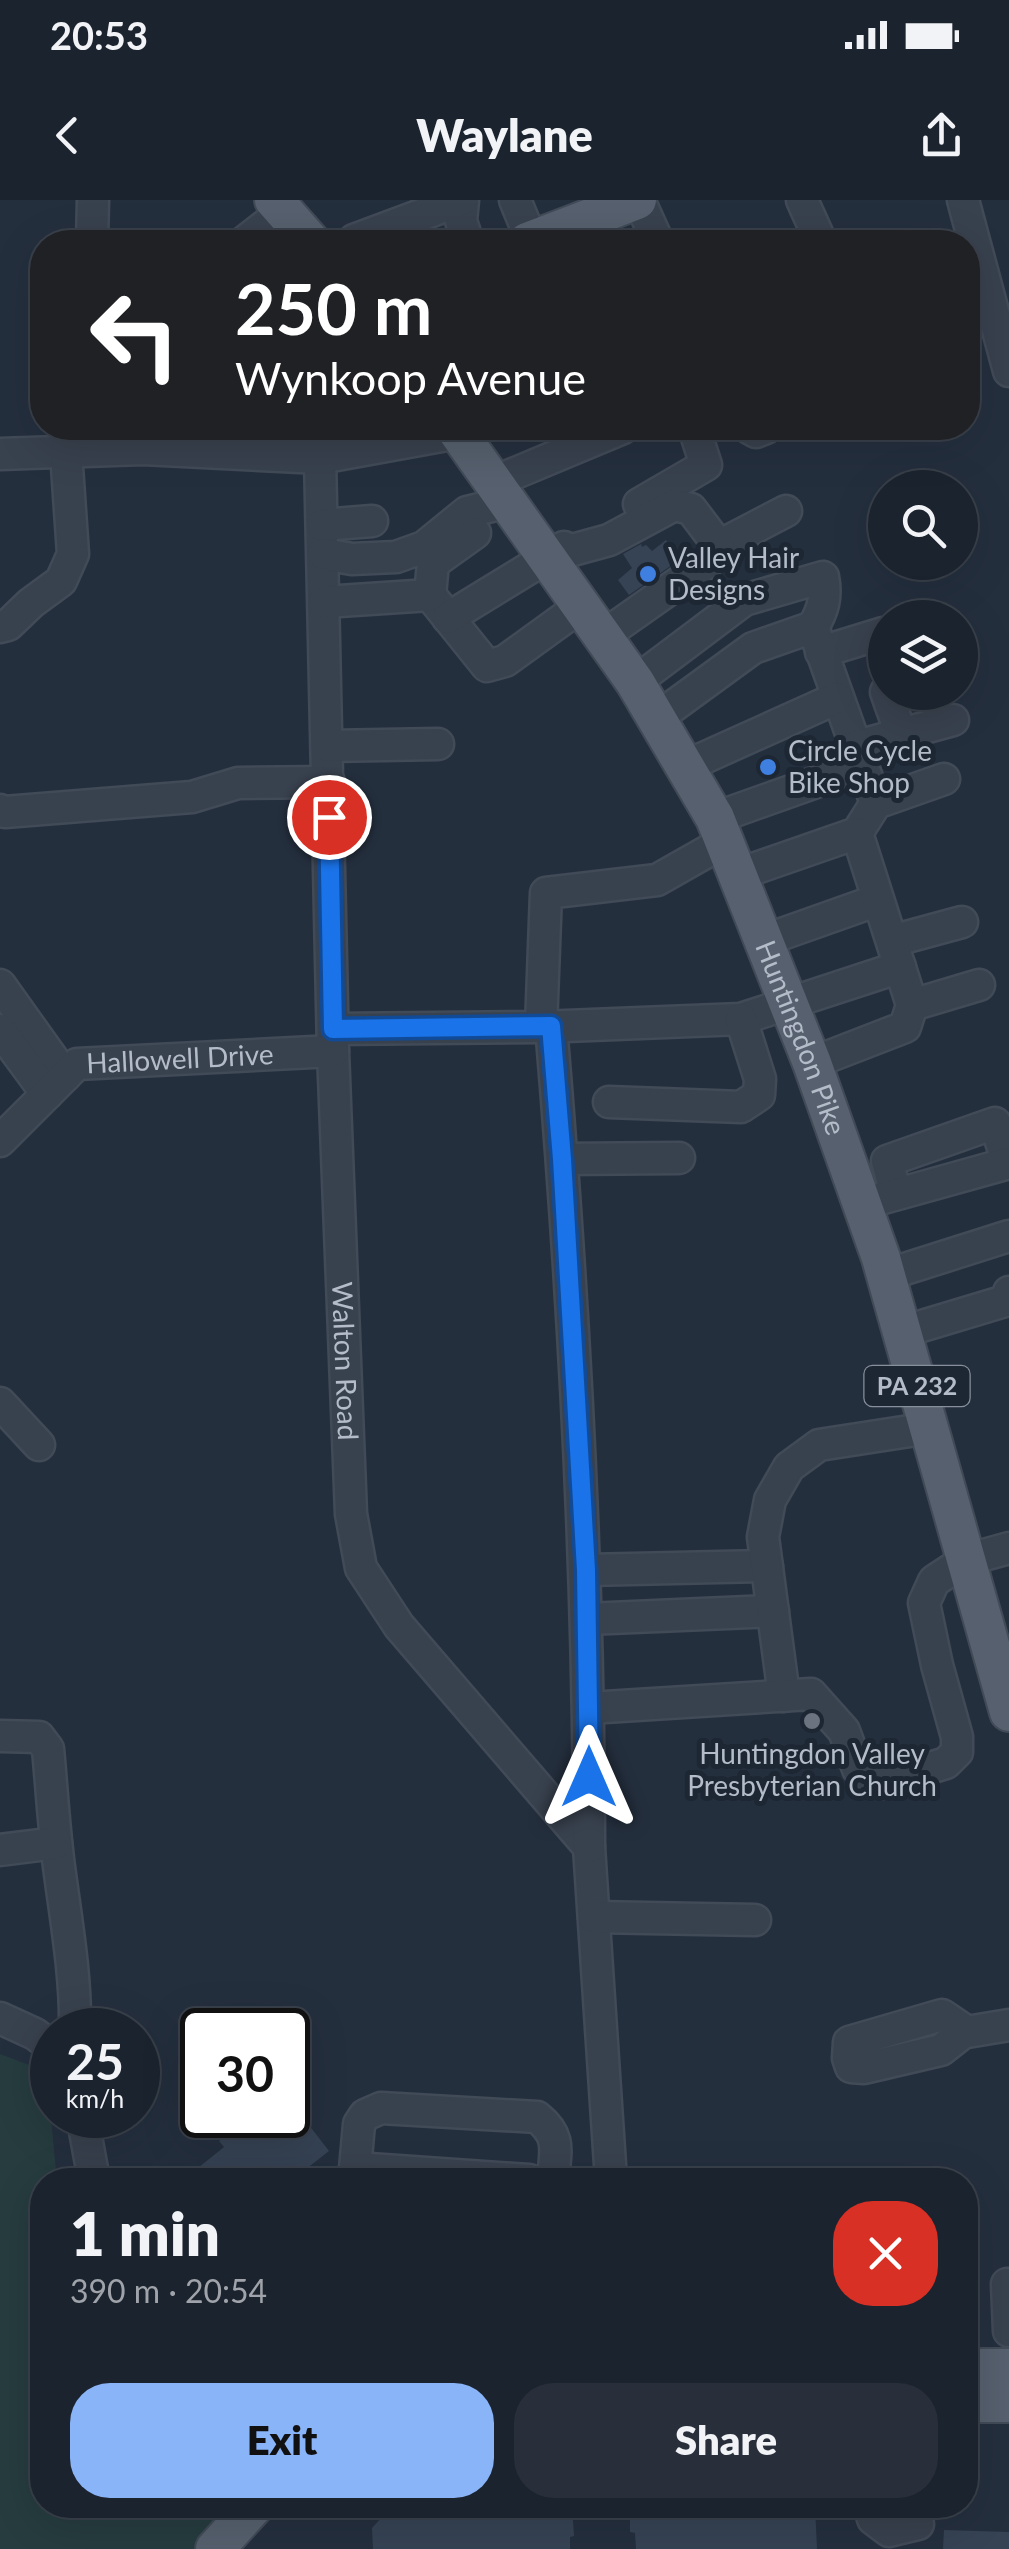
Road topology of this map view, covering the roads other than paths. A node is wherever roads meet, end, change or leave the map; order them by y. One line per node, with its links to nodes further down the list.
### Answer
1 (92, 200): 8 (street)
2 (462, 200): 11 (street); 12 (street)
3 (515, 200): 13 (street)
4 (963, 200): 17 (street)
5 (634, 201): 14 (main road); 15 (street)
6 (805, 201): 16 (street)
7 (279, 205): 9 (street); 10 (main road)
8 (92, 230)
9 (255, 230)
10 (301, 230)
11 (381, 230)
12 (464, 230)
13 (525, 230)
14 (595, 230)
15 (651, 230)
16 (816, 230)
17 (967, 230)
18 (980, 301): 19 (street)
19 (1009, 371)
20 (131, 440): 27 (street)
21 (160, 440): 29 (street)
22 (307, 440): 29 (street)
23 (407, 440): 29 (street)
24 (463, 440): 30 (main road, Huntingdon Pike / PA 232)
25 (600, 440): 30 (street)
26 (698, 440): 36 (street)
27 (66, 452): 28 (street); 40 (street)
28 (0, 454)
29 (320, 458): 34 (street, Walton Road)
30 (502, 492): 34 (street); 36 (main road, Huntingdon Pike / PA 232)
31 (786, 512): 35 (street)
32 (372, 521): 34 (street)
33 (475, 533): 38 (street)
34 (323, 540): 37 (street, Walton Road)
35 (719, 546): 36 (street); 39 (street)
36 (547, 556): 38 (street); 39 (main road, Huntingdon Pike / PA 232)
37 (324, 602): 38 (street); 50 (street, Walton Road)
38 (439, 606): 39 (street)
39 (592, 621): 43 (main road, Huntingdon Pike / PA 232)
40 (0, 627)
41 (868, 635): 42 (street)
42 (817, 639): 43 (street); 44 (street); 46 (street)
43 (636, 682): 46 (main road, Huntingdon Pike / PA 232)
44 (837, 698): 51 (street); 52 (street)
45 (892, 710): 48 (street)
46 (658, 718): 52 (main road, Huntingdon Pike / PA 232)
47 (953, 720): 48 (street)
48 (900, 734): 51 (street)
49 (438, 744): 50 (street)
50 (328, 746): 54 (street, Walton Road)
51 (857, 756): 55 (street); 58 (street)
52 (686, 766): 58 (main road, Huntingdon Pike / PA 232)
53 (944, 779): 55 (street)
54 (328, 782): 56 (street); 70 (street, Walton Road)
55 (876, 803): 57 (street)
56 (0, 810)
57 (857, 833): 58 (street); 59 (street)
58 (726, 845): 61 (main road, Huntingdon Pike / PA 232); 68 (street)
59 (878, 900): 61 (street); 62 (street)
60 (962, 922): 62 (street, Hallowell Drive)
61 (765, 940): 65 (main road, Huntingdon Pike / PA 232)
62 (896, 954): 65 (street, Hallowell Drive); 66 (street)
63 (0, 985): 72 (street)
64 (978, 986): 66 (street)
65 (789, 1003): 67 (street, Hallowell Drive); 71 (main road, Huntingdon Pike / PA 232)
66 (912, 1005): 71 (street)
67 (741, 1020): 68 (street, Hallowell Drive); 73 (street)
68 (546, 1026): 70 (street, Hallowell Drive); 77 (street)
69 (0, 1030): 72 (street)
70 (333, 1040): 72 (street, Hallowell Drive); 99 (street, Walton Road)
71 (812, 1064): 80 (main road, Huntingdon Pike / PA 232)
72 (56, 1085): 75 (street, Hallowell Drive)
73 (609, 1102)
74 (947, 1140): 78 (street); 79 (street); 80 (street)
75 (0, 1141)
76 (678, 1158): 77 (street)
77 (562, 1159): 91 (street)
78 (1009, 1163): 79 (street)
79 (960, 1176): 80 (street)
80 (880, 1200): 82 (main road, Huntingdon Pike / PA 232)
81 (1009, 1236): 82 (street)
82 (886, 1275): 84 (main road, Huntingdon Pike / PA 232)
83 (1009, 1292): 84 (street)
84 (902, 1332): 86 (main road, Huntingdon Pike / PA 232)
85 (0, 1403): 87 (street)
86 (929, 1428): 89 (main road, Huntingdon Pike / PA 232); 90 (street)
87 (39, 1445)
88 (1009, 1548): 89 (street)
89 (966, 1560): 94 (street); 96 (main road, Huntingdon Pike / PA 232)
90 (767, 1566): 91 (street); 92 (street)
91 (586, 1570): 93 (street)
92 (773, 1611): 93 (street); 94 (street)
93 (587, 1619): 95 (street)
94 (784, 1696): 95 (street)
95 (589, 1708): 99 (street)
96 (1009, 1712)
97 (0, 1736): 98 (street)
98 (56, 1843): 100 (street); 103 (street)
99 (589, 1847): 101 (street)
100 (0, 1850)
101 (594, 1917): 102 (street); 112 (street)
102 (756, 1920)
103 (75, 2008)
104 (0, 2018): 106 (street)
105 (1009, 2025): 107 (street)
106 (30, 2031)
107 (967, 2032)
108 (86, 2138): 109 (street)
109 (92, 2168)
110 (354, 2168): 111 (street)
111 (554, 2168)
112 (609, 2168)
113 (1007, 2284): 114 (street)
114 (1009, 2331)
115 (978, 2368): 116 (main road)
116 (1009, 2368)
117 (978, 2403): 118 (main road)
118 (1009, 2404)
119 (243, 2518): 122 (main road)
120 (873, 2518): 121 (street)
121 (924, 2526)
122 (216, 2549)

